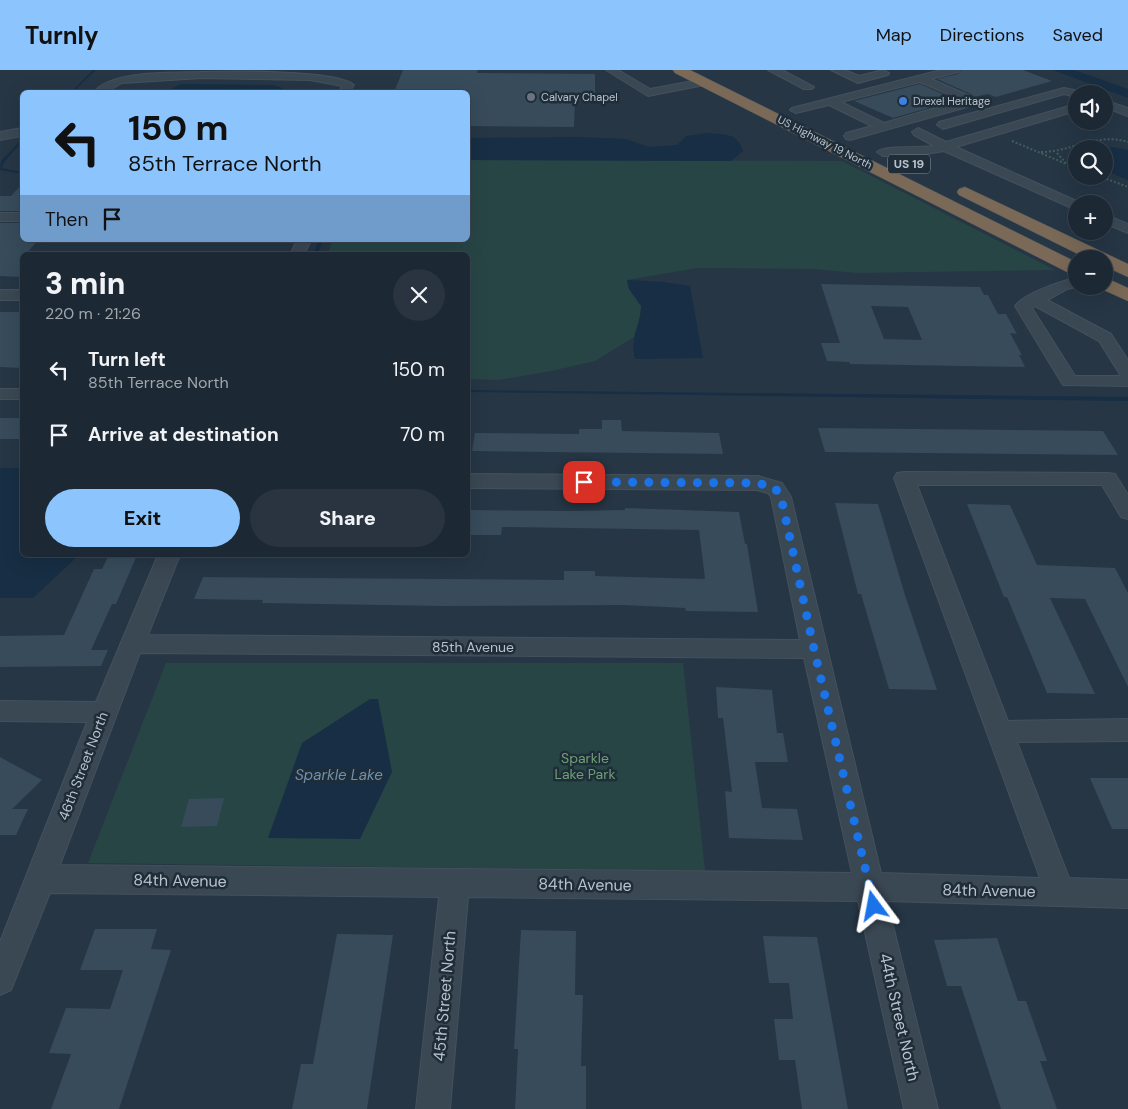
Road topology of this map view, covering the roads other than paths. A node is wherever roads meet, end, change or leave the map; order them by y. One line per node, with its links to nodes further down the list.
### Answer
1 (611, 70): 8 (street)
2 (680, 70): 8 (highway, US Highway 19 North / US 19)
3 (773, 70): 9 (street)
4 (894, 70): 6 (street)
5 (954, 70): 7 (street)
6 (842, 71)
7 (920, 78): 13 (street); 21 (street)
8 (701, 81): 26 (highway); 27 (highway, US Highway 19 North / US 19)
9 (808, 86)
10 (102, 90): 11 (street)
11 (345, 90)
12 (1068, 92): 25 (street)
13 (830, 101): 17 (street); 21 (street)
14 (780, 102): 17 (highway, US Highway 19 North)
15 (1113, 106): 18 (street)
16 (1068, 109): 25 (street)
17 (796, 110): 19 (highway, US Highway 19 North)
18 (1128, 112)
19 (814, 119)
20 (832, 127): 24 (highway, US Highway 19 North / US 19)
21 (883, 127): 24 (street)
22 (20, 132): 23 (street)
23 (0, 136)
24 (850, 136): 26 (highway, US Highway 19 North / US 19)
25 (944, 146): 26 (street); 30 (street)
26 (877, 149): 28 (highway, US Highway 19 North / US 19)
27 (868, 164): 36 (highway); 38 (highway, US Highway 19 North / US 19)
28 (917, 169)
29 (952, 185): 35 (highway)
30 (1068, 202)
31 (0, 217): 32 (street)
32 (20, 217)
33 (1113, 222): 34 (street)
34 (1128, 229)
35 (1085, 250)
36 (1068, 252)
37 (1113, 264): 39 (highway)
38 (1068, 265)
39 (1128, 271)
40 (1113, 274): 41 (highway)
41 (1128, 281)
42 (1068, 284): 47 (street)
43 (1113, 288): 46 (highway)
44 (0, 294): 45 (street)
45 (20, 295)
46 (1128, 295)
47 (1034, 299): 48 (street); 49 (street)
48 (1128, 373)
49 (1128, 381)
50 (0, 394): 51 (street)
51 (20, 394)
52 (470, 481): 56 (street, 44th Street North)
53 (1128, 512): 60 (street)
54 (168, 557): 55 (street, 46th Street North)
55 (132, 644): 56 (street, 85th Avenue); 58 (street, 46th Street North)
56 (814, 649): 63 (street, 44th Street North)
57 (0, 711): 58 (street)
58 (104, 712): 61 (street, 46th Street North)
59 (1128, 730): 60 (street)
60 (1000, 732): 64 (street)
61 (41, 879): 62 (street, 84th Avenue); 66 (street, 46th Street North)
62 (455, 883): 63 (street, 84th Avenue); 67 (street, 45th Street North)
63 (870, 887): 64 (street, 84th Avenue); 68 (street, 44th Street North)
64 (1060, 892): 65 (street, 84th Avenue)
65 (1128, 894)
66 (0, 979)
67 (433, 1109)
68 (920, 1109)

